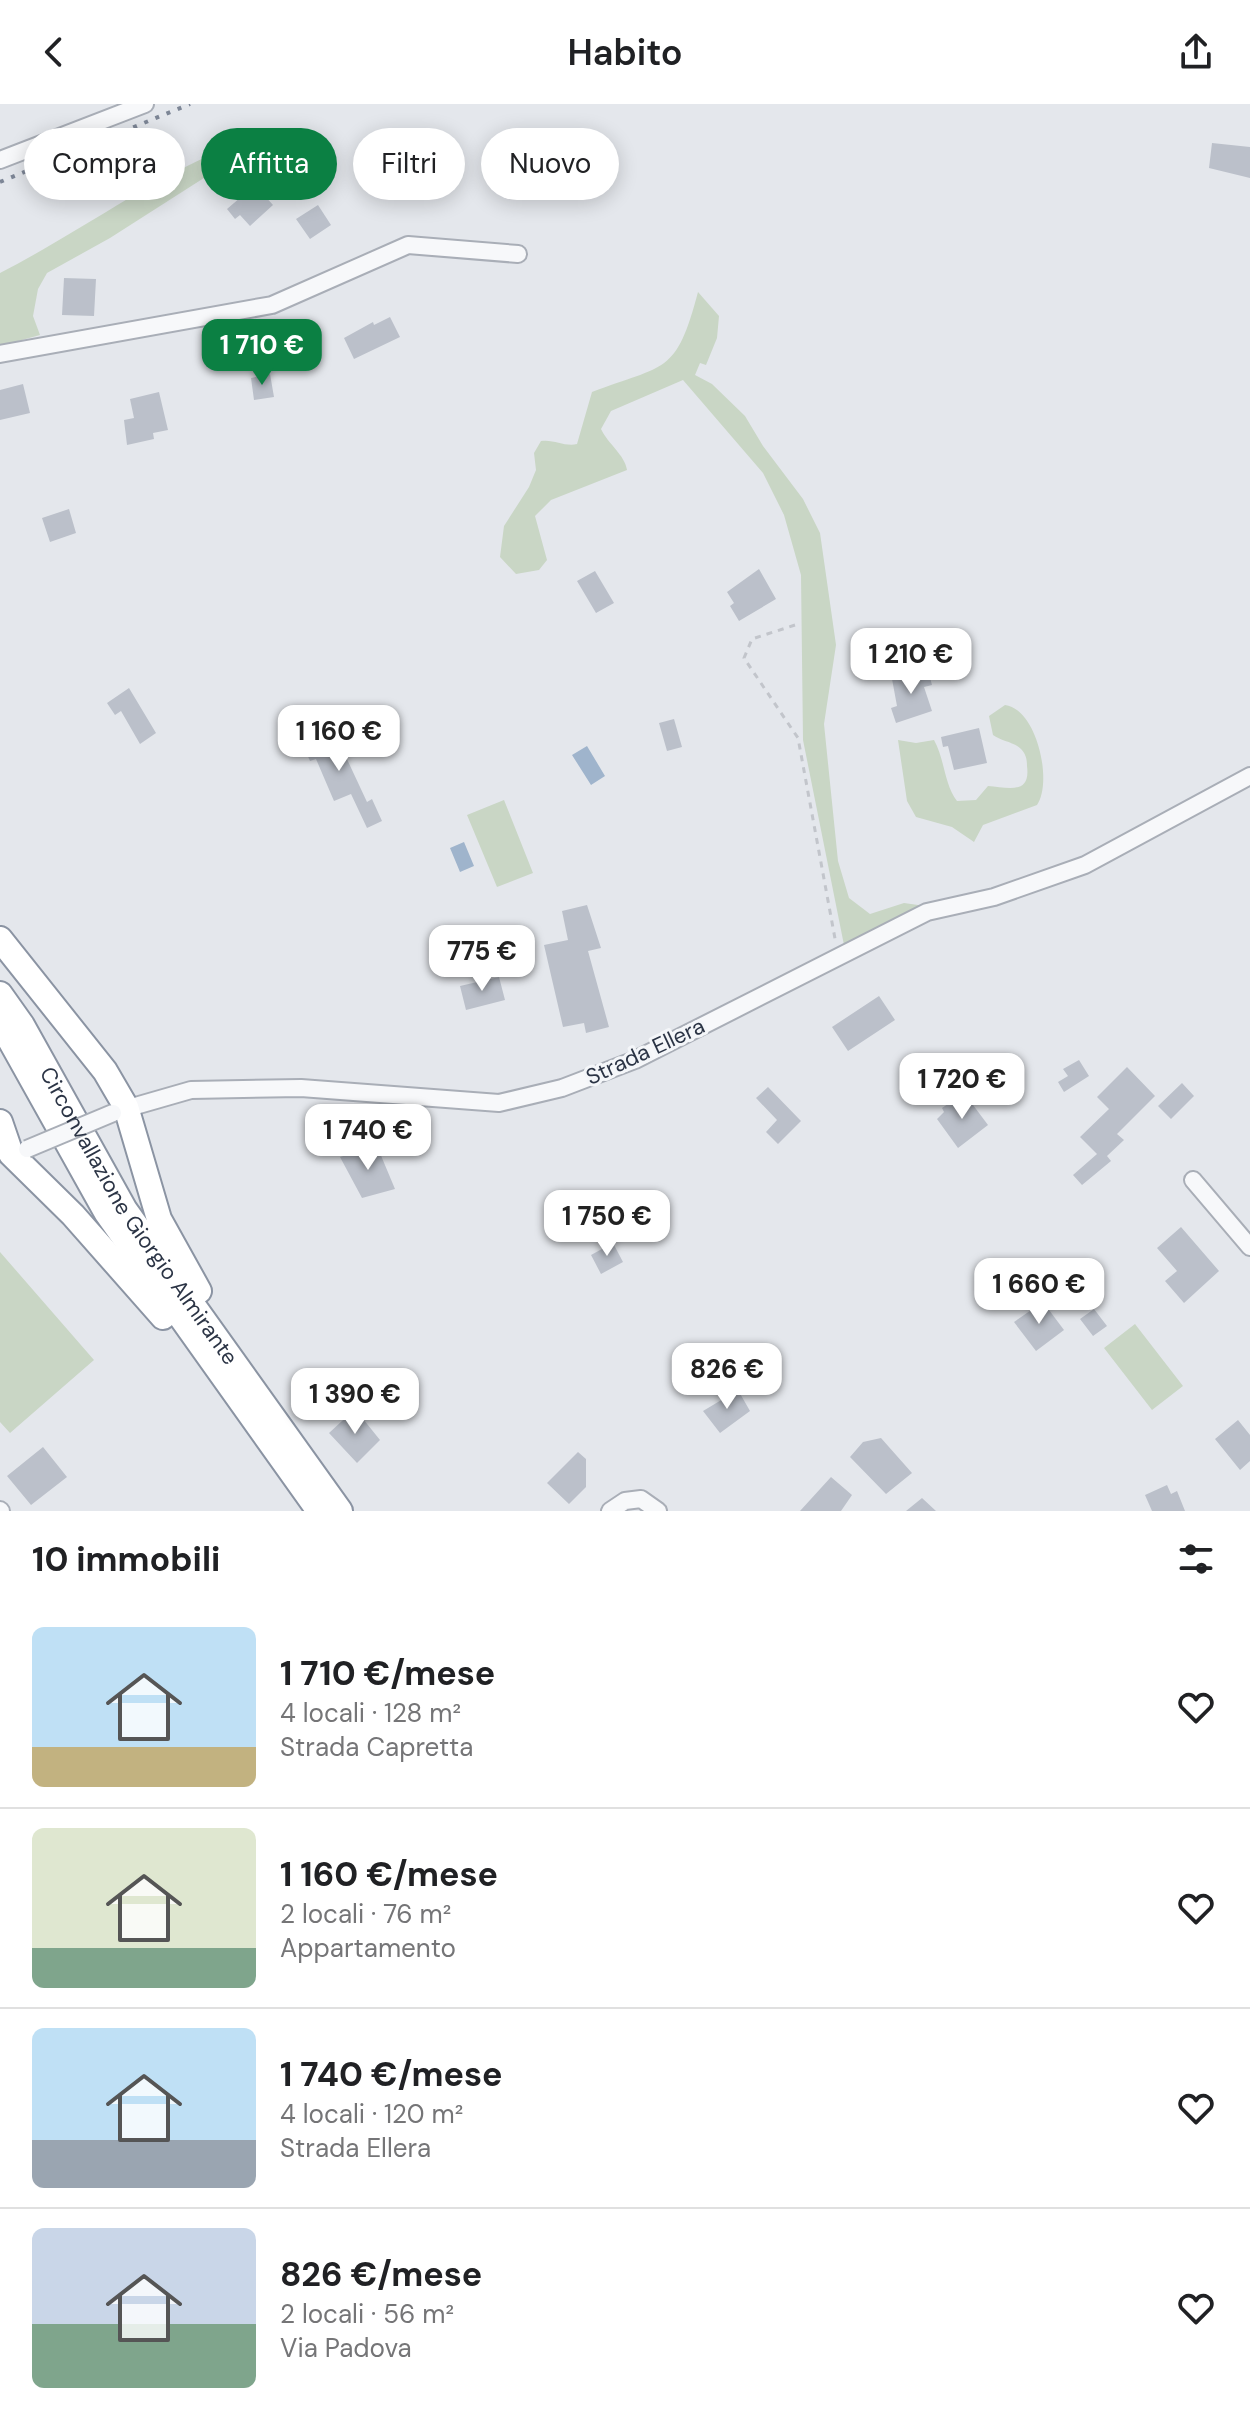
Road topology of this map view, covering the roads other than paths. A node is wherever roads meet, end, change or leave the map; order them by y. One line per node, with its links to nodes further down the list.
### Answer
1 (145, 104): 2 (street)
2 (0, 160)
3 (518, 254): 4 (street)
4 (0, 354)
5 (1250, 776): 9 (street, Strada Ellera)
6 (0, 939): 9 (highway)
7 (0, 994): 14 (highway, Circonvallazione Giorgio Almirante)
8 (0, 1022): 14 (highway, Circonvallazione Giorgio Almirante)
9 (120, 1110): 11 (street, Strada Ellera, bridge); 14 (highway)
10 (0, 1122): 11 (highway)
11 (13, 1154): 14 (highway)
12 (1193, 1180): 13 (street)
13 (1250, 1247)
14 (222, 1361): 15 (highway, Circonvallazione Giorgio Almirante); 16 (highway, Circonvallazione Giorgio Almirante)
15 (319, 1511)
16 (340, 1511)
17 (610, 1511): 18 (street)
18 (658, 1511)

